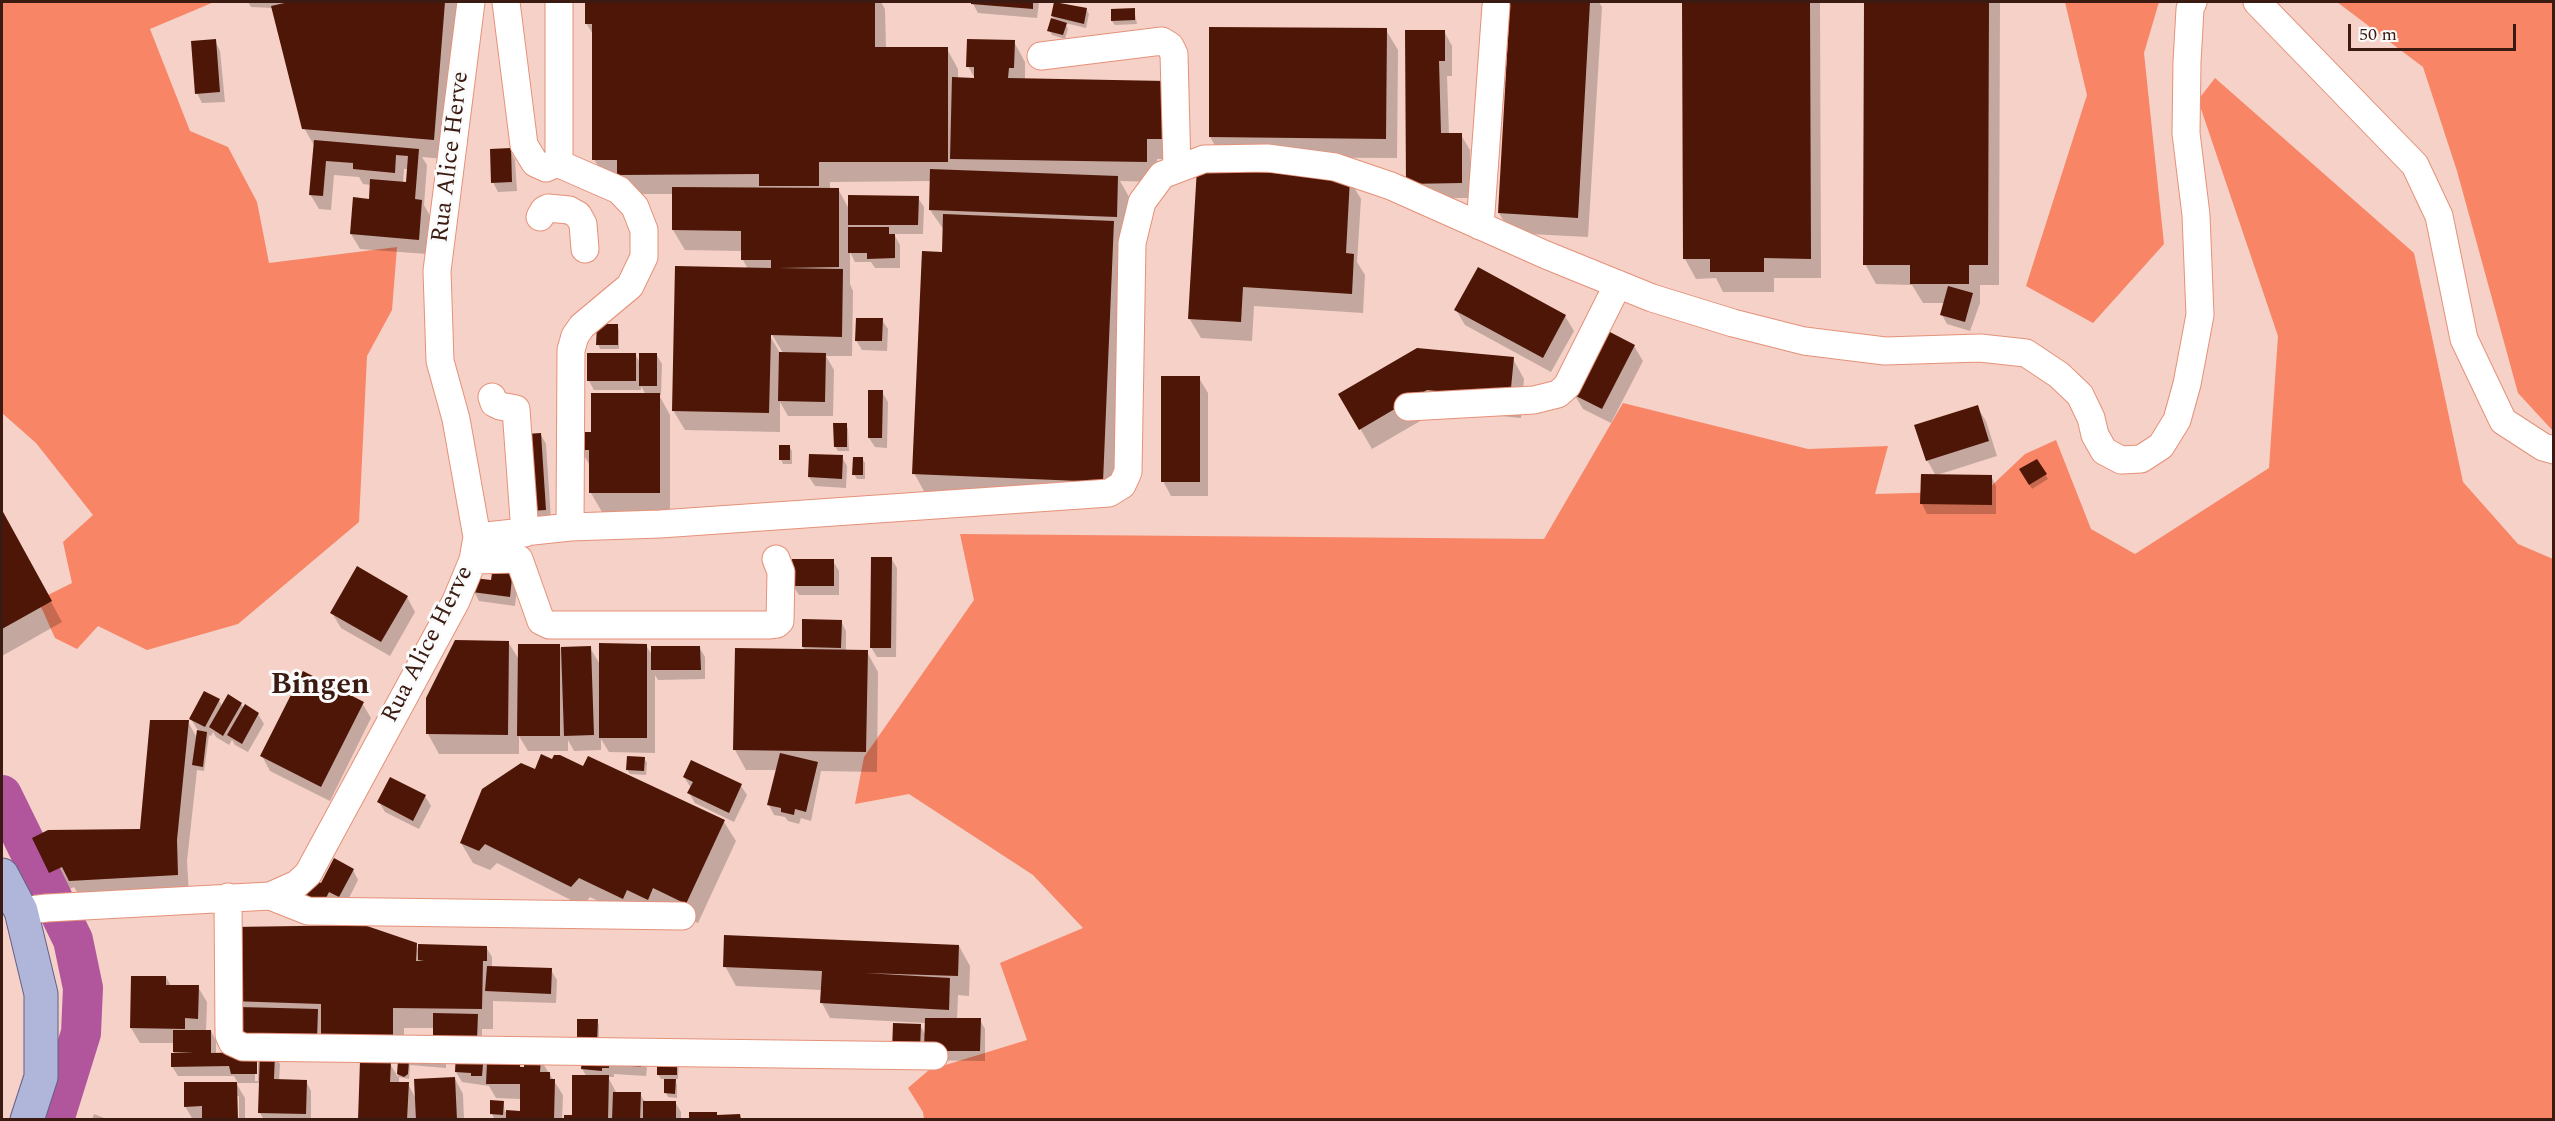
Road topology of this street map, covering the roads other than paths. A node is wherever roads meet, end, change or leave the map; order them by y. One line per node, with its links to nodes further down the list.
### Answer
1 (471, 2): 19 (street, Rua Alice Herve)
2 (506, 2): 8 (street)
3 (559, 2): 8 (street)
4 (2193, 2): 13 (street)
5 (2257, 2): 16 (street)
6 (1496, 6): 11 (street)
7 (1041, 56): 9 (street)
8 (557, 163): 17 (street)
9 (1177, 169): 11 (street); 17 (street)
10 (540, 217): 12 (street)
11 (1480, 226): 13 (street)
12 (585, 249)
13 (1618, 284): 15 (street)
14 (492, 397): 18 (street)
15 (1408, 407)
16 (2553, 450)
17 (570, 527): 18 (street)
18 (525, 533): 19 (street)
19 (475, 548): 20 (street); 22 (street, Rua Alice Herve)
20 (776, 559)
21 (2, 875): 24 (main road)
22 (270, 896): 23 (street, Rua Alice Herve); 25 (street)
23 (228, 897): 24 (street, Rua Alice Herve); 26 (street)
24 (34, 910): 27 (main road)
25 (682, 916)
26 (934, 1056)
27 (27, 1119)

